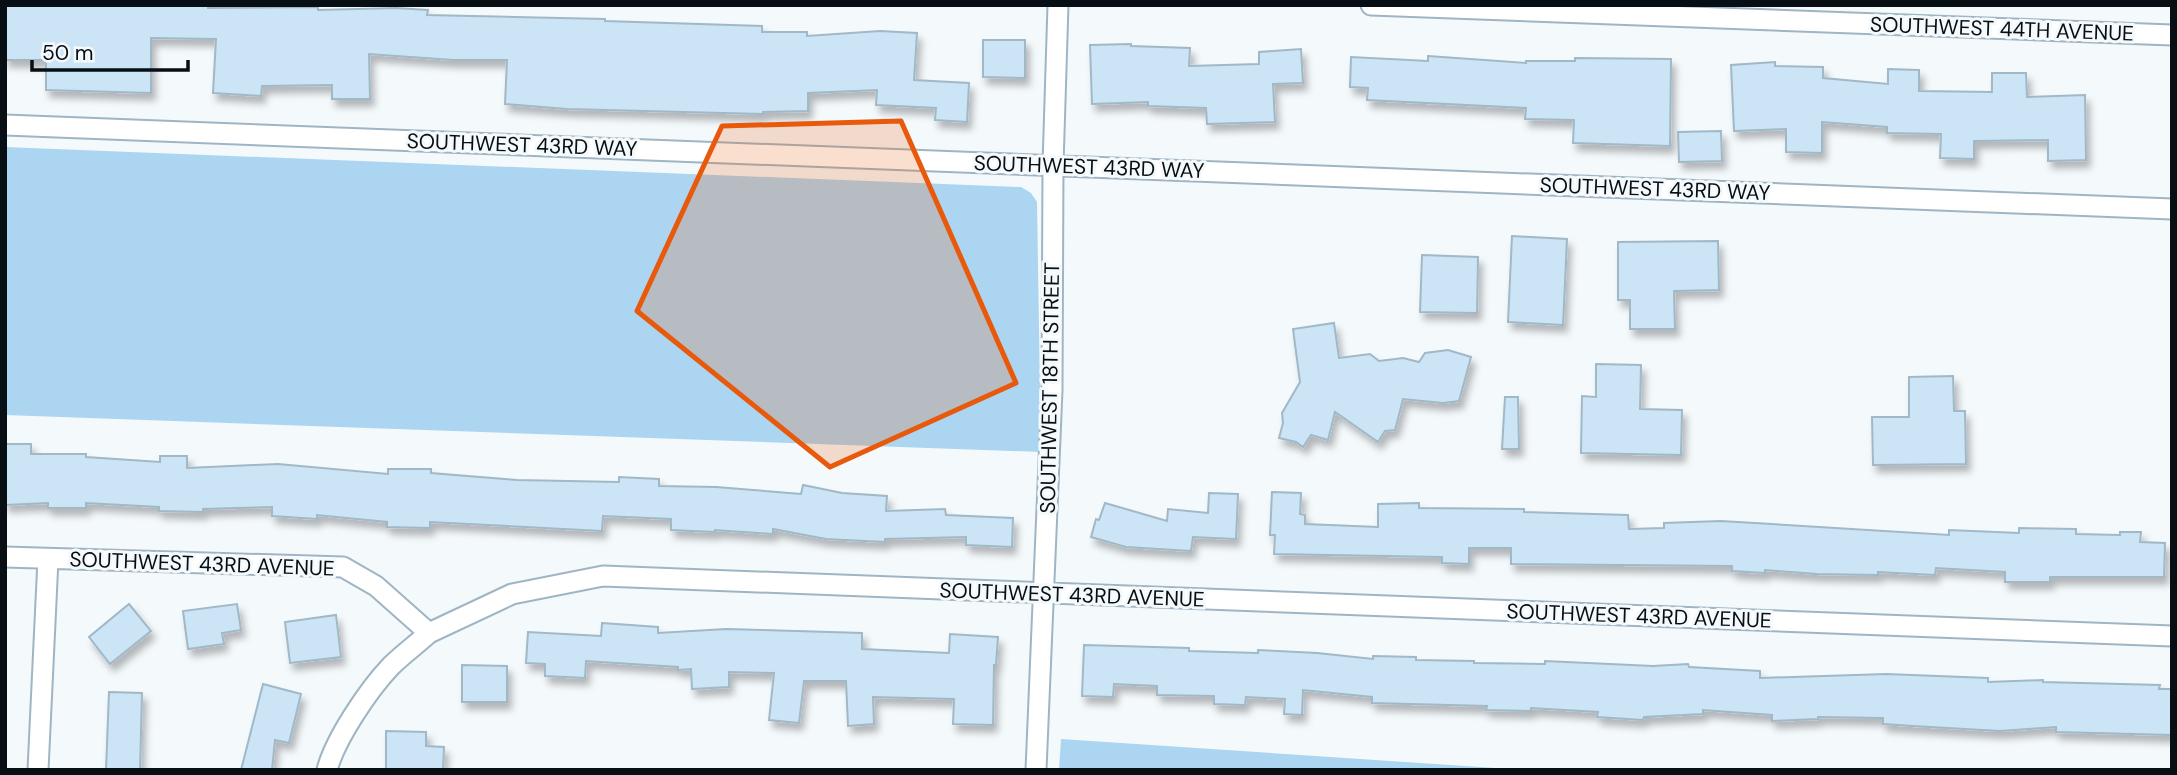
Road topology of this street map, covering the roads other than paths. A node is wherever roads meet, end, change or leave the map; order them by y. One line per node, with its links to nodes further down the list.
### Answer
1 (1058, 5): 5 (street, SOUTHWEST 18TH STREET)
2 (1371, 5): 3 (street, SOUTHWEST 44TH AVENUE)
3 (2172, 35)
4 (5, 125): 5 (street, SOUTHWEST 43RD WAY)
5 (1053, 165): 6 (street, SOUTHWEST 43RD WAY); 9 (street, SOUTHWEST 18TH STREET)
6 (2172, 209)
7 (5, 557): 8 (street, SOUTHWEST 43RD AVENUE)
8 (48, 559): 10 (street, SOUTHWEST 43RD AVENUE); 12 (street)
9 (1045, 594): 10 (street, SOUTHWEST 43RD AVENUE); 11 (street, SOUTHWEST 43RD AVENUE); 14 (street, SOUTHWEST 18TH STREET)
10 (429, 633): 13 (street)
11 (2172, 636)
12 (38, 770)
13 (327, 770)
14 (1036, 770)

